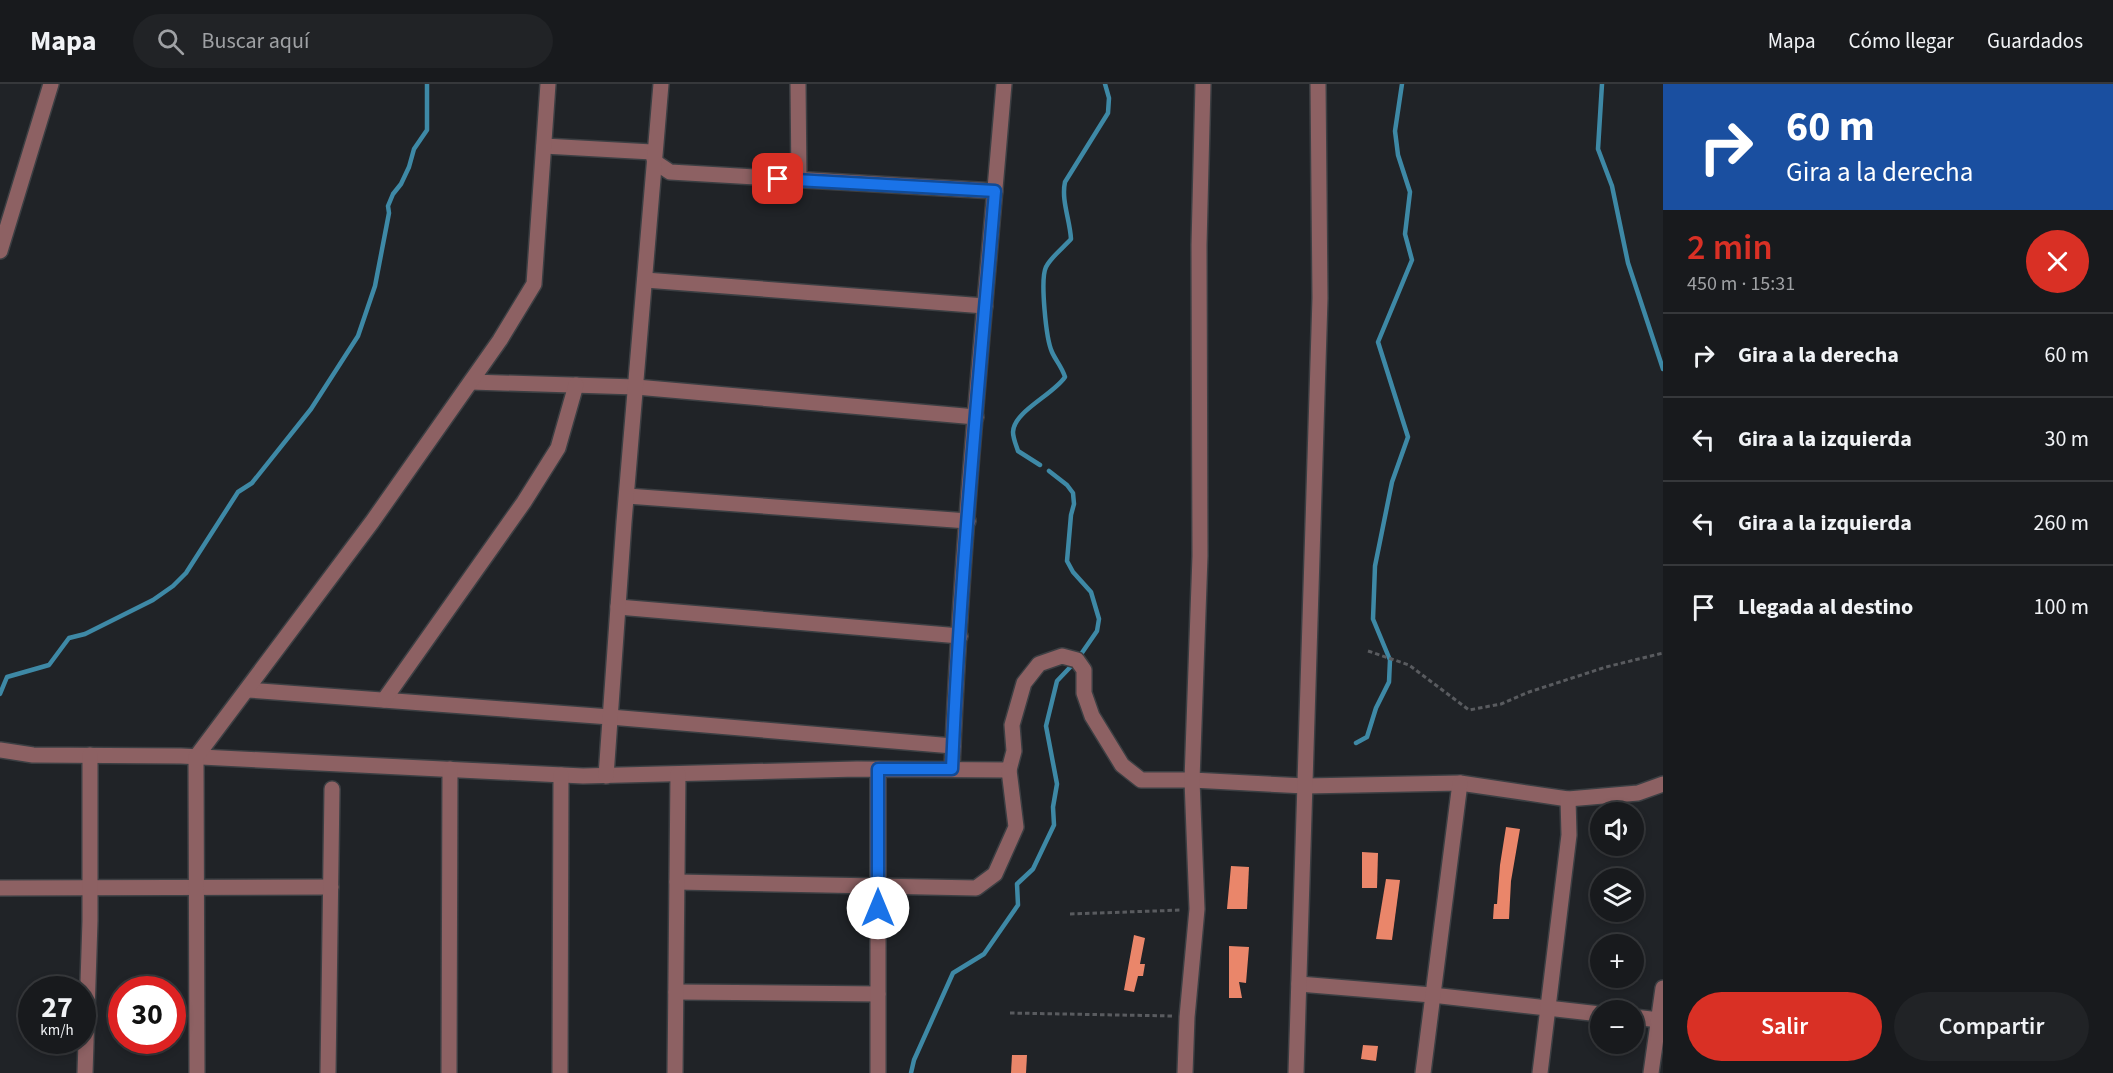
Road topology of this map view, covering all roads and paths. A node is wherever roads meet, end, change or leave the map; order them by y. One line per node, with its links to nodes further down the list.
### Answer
1 (51, 84): 12 (street)
2 (548, 84): 8 (street)
3 (661, 84): 9 (street)
4 (798, 84): 10 (street)
5 (1004, 84): 11 (street)
6 (1203, 84): 39 (street)
7 (1318, 84): 42 (street)
8 (544, 146): 9 (street); 15 (street)
9 (655, 162): 10 (street); 13 (street)
10 (799, 180): 11 (street)
11 (995, 191): 14 (street)
12 (0, 251)
13 (645, 280): 14 (street); 17 (street)
14 (985, 306): 18 (street)
15 (471, 381): 16 (street); 25 (street)
16 (576, 385): 17 (street); 26 (street)
17 (636, 387): 18 (street); 19 (street)
18 (976, 417): 20 (street)
19 (627, 496): 20 (street); 21 (street)
20 (968, 521): 22 (street)
21 (618, 607): 22 (street); 27 (street)
22 (960, 636): 28 (street)
23 (1368, 651): 24 (path)
24 (1663, 653)
25 (248, 690): 26 (street); 31 (street)
26 (384, 700): 27 (street)
27 (610, 717): 28 (street); 38 (street)
28 (953, 746): 34 (street)
29 (0, 750): 30 (street)
30 (90, 755): 31 (street); 50 (street)
31 (196, 757): 32 (street); 47 (street)
32 (450, 769): 37 (street); 67 (street)
33 (878, 769): 34 (street); 36 (street); 46 (street)
34 (952, 769): 35 (street)
35 (1009, 770): 39 (street); 46 (street)
36 (678, 774): 38 (street); 45 (street)
37 (561, 775): 38 (street); 68 (street)
38 (606, 776)
39 (1192, 780): 42 (street); 51 (street)
40 (1460, 783): 42 (street); 44 (street); 57 (street)
41 (1663, 784): 44 (street)
42 (1305, 786): 53 (street)
43 (332, 789): 48 (street)
44 (1568, 799): 58 (street)
45 (677, 882): 46 (street); 55 (street)
46 (878, 886): 56 (street)
47 (197, 887): 48 (street); 50 (street); 65 (street)
48 (331, 887): 66 (street)
49 (0, 888): 50 (street)
50 (90, 888): 64 (street)
51 (1197, 909): 52 (path); 61 (street)
52 (1070, 914)
53 (1299, 984): 57 (street); 72 (street)
54 (1663, 988): 63 (street)
55 (676, 992): 56 (street); 69 (street)
56 (878, 994): 70 (street)
57 (1432, 995): 58 (street); 73 (street)
58 (1548, 1008): 60 (street); 74 (street)
59 (1010, 1013): 61 (path)
60 (1590, 1013)
61 (1186, 1017): 71 (street)
62 (1644, 1018): 63 (street)
63 (1659, 1020): 75 (street)
64 (86, 1073)
65 (197, 1073)
66 (328, 1073)
67 (449, 1073)
68 (560, 1073)
69 (675, 1073)
70 (878, 1073)
71 (1185, 1073)
72 (1296, 1073)
73 (1423, 1073)
74 (1540, 1073)
75 (1651, 1073)

